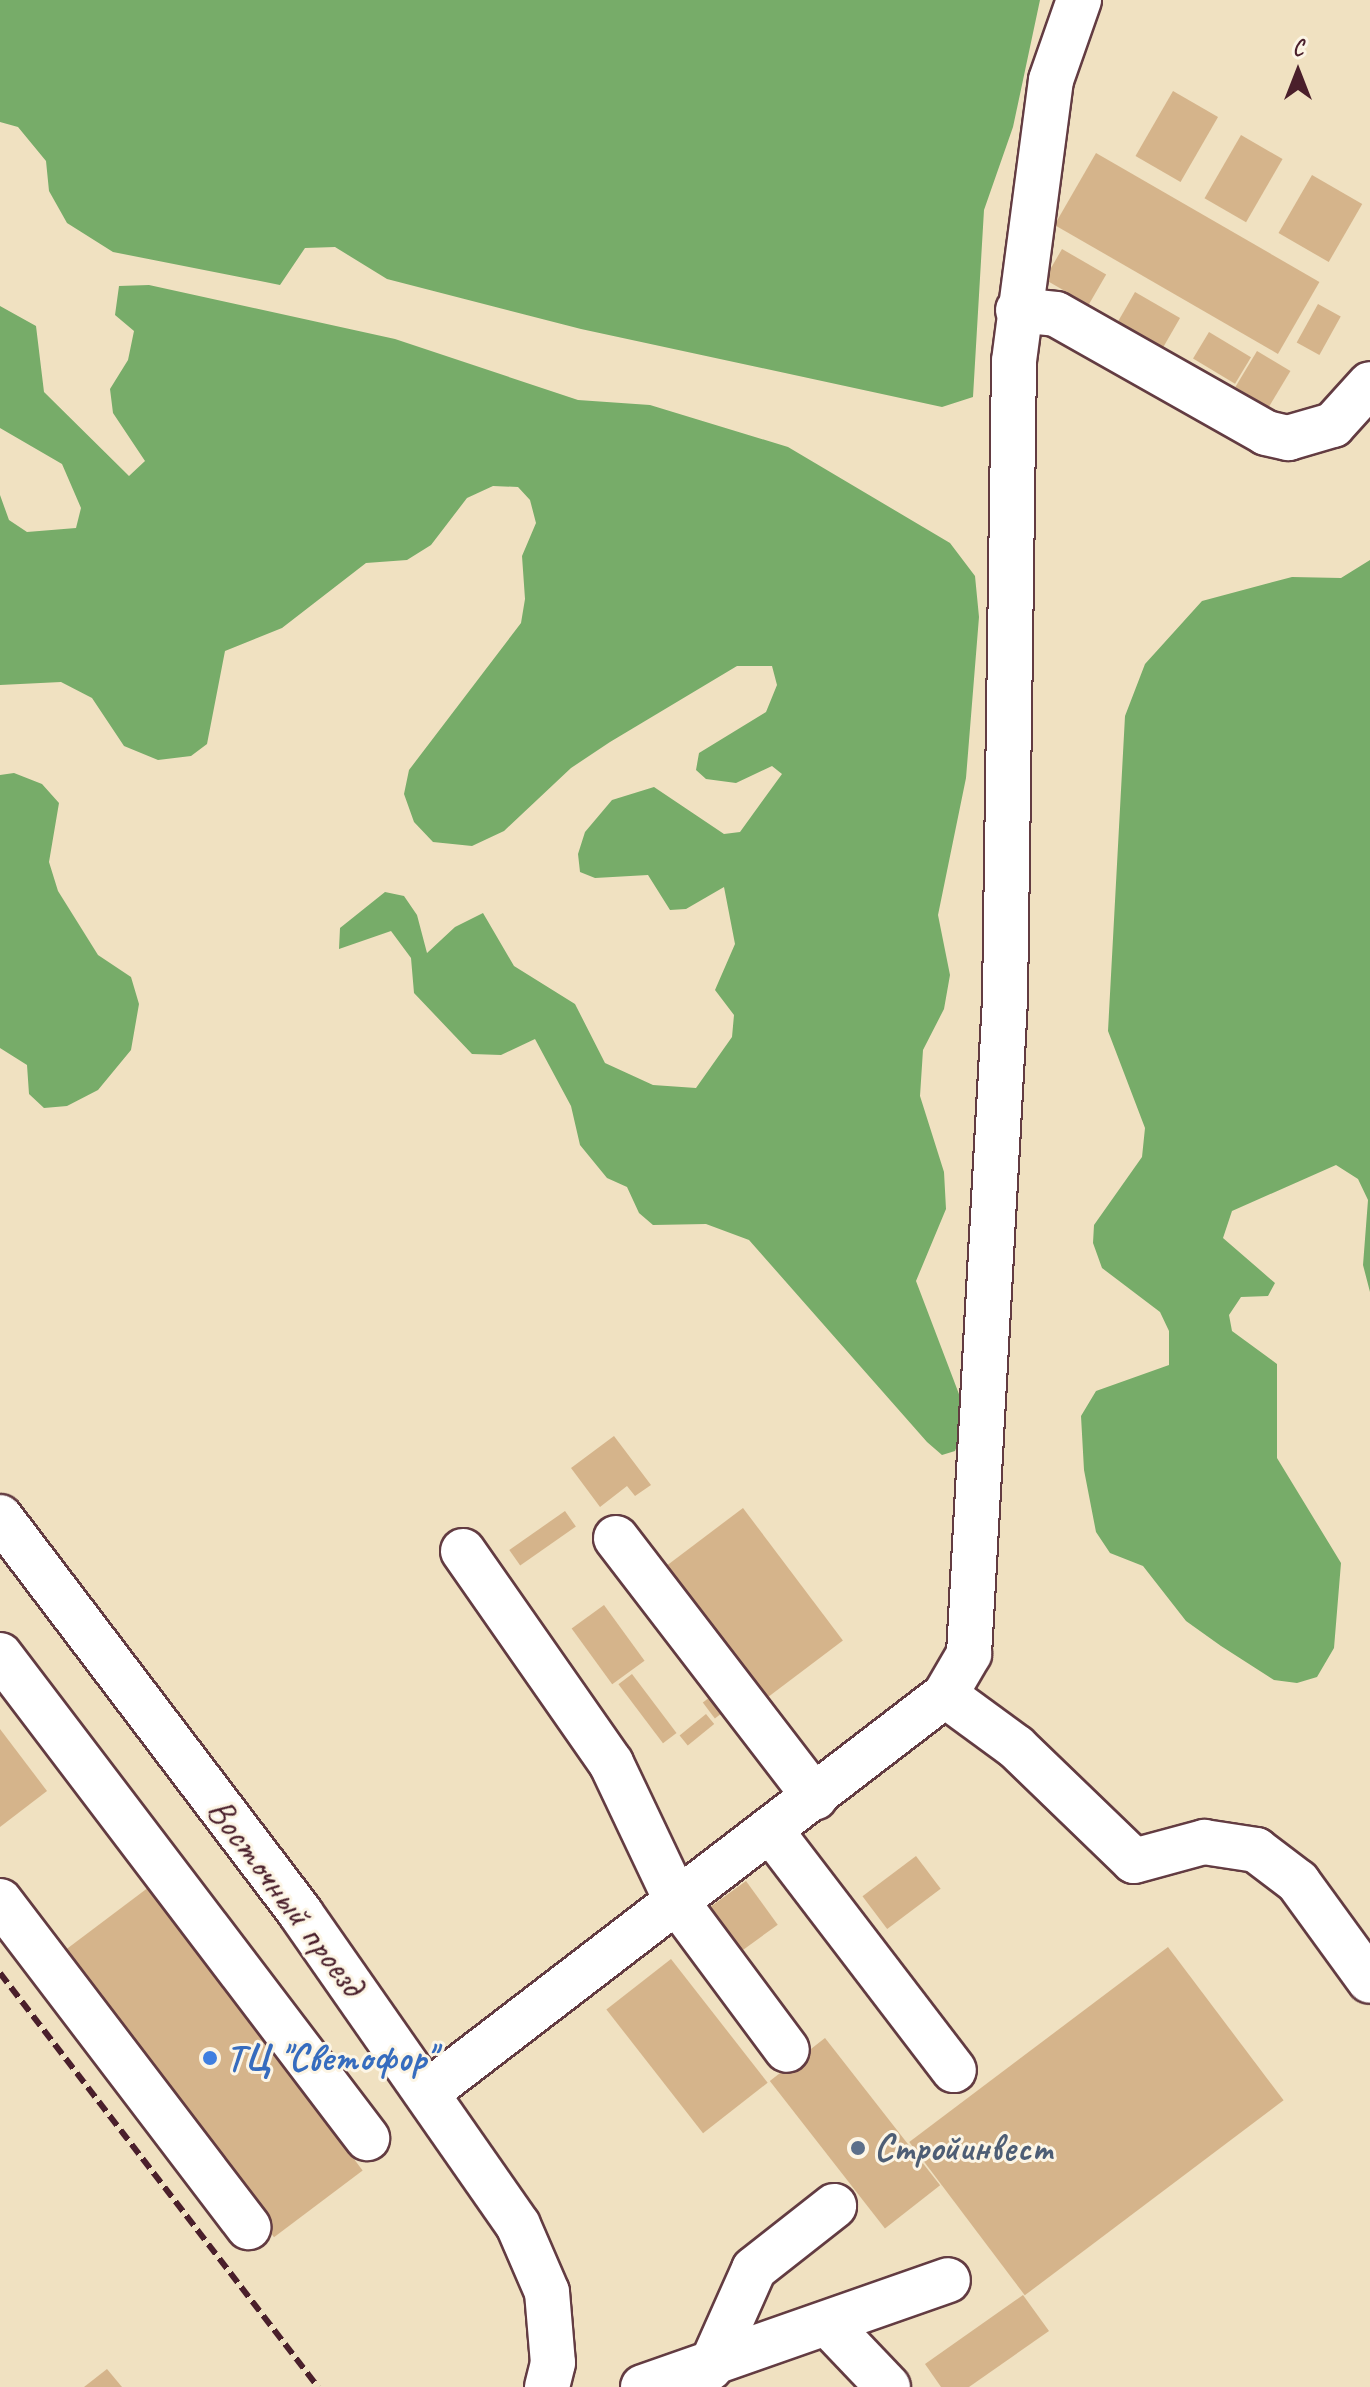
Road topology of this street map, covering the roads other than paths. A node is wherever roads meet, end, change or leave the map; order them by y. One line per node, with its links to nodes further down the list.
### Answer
1 (1079, 0): 2 (street)
2 (1018, 310): 3 (street); 8 (street)
3 (1370, 384)
4 (0, 1517): 16 (street, Восточный проезд)
5 (616, 1538): 9 (street)
6 (463, 1551): 12 (street)
7 (0, 1655): 17 (street)
8 (945, 1695): 9 (street); 13 (street)
9 (815, 1797): 10 (street)
10 (771, 1831): 12 (street); 15 (street)
11 (0, 1901): 19 (street)
12 (677, 1902): 14 (street); 16 (street)
13 (1370, 1981)
14 (787, 2050)
15 (954, 2070)
16 (429, 2091): 23 (street, Восточный проезд)
17 (367, 2138)
18 (834, 2206): 22 (street)
19 (248, 2227)
20 (948, 2280): 21 (street)
21 (828, 2324): 22 (street); 25 (street)
22 (710, 2368): 24 (street)
23 (547, 2387)
24 (643, 2387)
25 (888, 2387)

